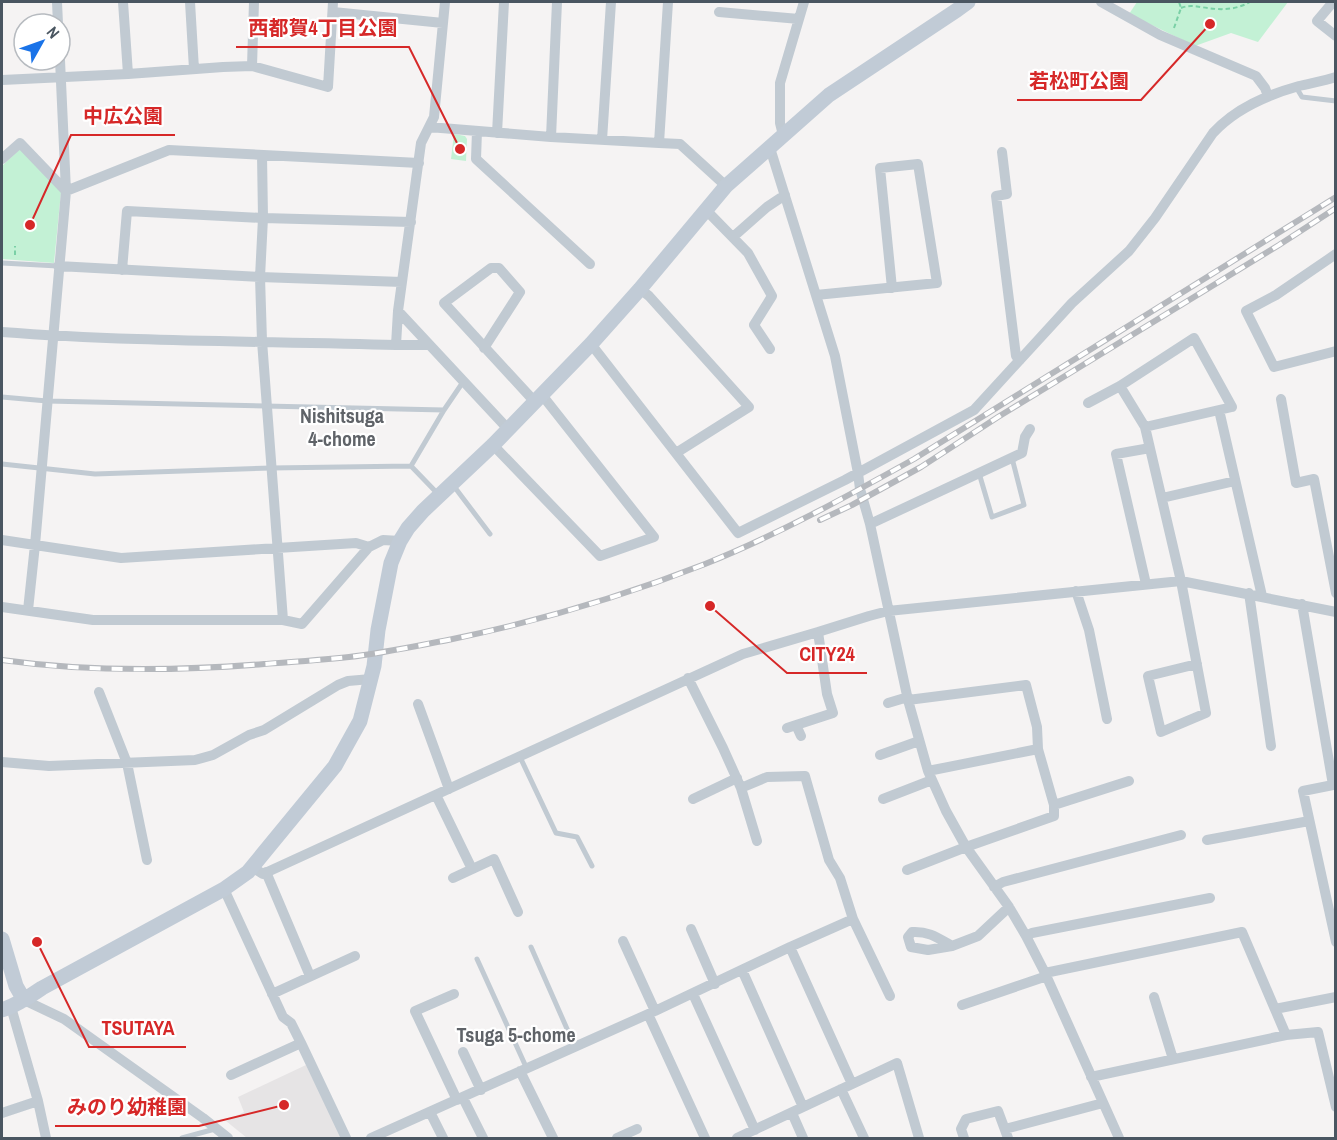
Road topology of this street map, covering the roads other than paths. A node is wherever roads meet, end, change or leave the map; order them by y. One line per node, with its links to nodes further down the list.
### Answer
1 (123, 2): 21 (street)
2 (190, 2): 19 (street)
3 (254, 2): 18 (street)
4 (444, 2): 16 (street)
5 (504, 2): 30 (street)
6 (557, 2): 32 (street)
7 (611, 2): 33 (street)
8 (668, 2): 34 (street)
9 (804, 2): 15 (street)
10 (968, 2): 31 (street)
11 (1101, 2): 26 (street)
12 (1333, 2): 17 (street)
13 (333, 7): 16 (street); 18 (street)
14 (719, 12): 15 (street)
15 (799, 19): 31 (street)
16 (443, 23): 28 (street)
17 (1335, 36)
18 (252, 66): 19 (street)
19 (194, 69): 21 (street)
20 (60, 72): 22 (street)
21 (128, 74): 22 (street)
22 (60, 77): 24 (street); 41 (street)
23 (1335, 77): 25 (street)
24 (2, 80)
25 (1296, 87): 26 (street); 27 (lane)
26 (1268, 96): 67 (street)
27 (1335, 101)
28 (429, 128): 29 (street); 39 (street)
29 (477, 132): 30 (street); 49 (street)
30 (497, 133): 32 (street)
31 (784, 134): 35 (street)
32 (551, 137): 33 (street)
33 (602, 140): 34 (street)
34 (659, 143): 40 (street)
35 (770, 148): 40 (street); 42 (street)
36 (1002, 152): 67 (street)
37 (262, 155): 39 (street); 41 (street); 44 (street)
38 (2, 159): 41 (street)
39 (419, 163): 45 (street)
40 (726, 186): 43 (street)
41 (66, 191): 50 (street)
42 (785, 195): 46 (street); 56 (street)
43 (706, 210): 46 (street); 55 (street)
44 (263, 218): 45 (street); 51 (street); 52 (street)
45 (411, 222): 53 (street)
46 (733, 237): 65 (street)
47 (1335, 254): 66 (street)
48 (2, 263): 50 (lane)
49 (590, 264)
50 (58, 266): 51 (street); 59 (street)
51 (122, 270): 52 (street)
52 (260, 277): 53 (street); 60 (street)
53 (402, 282): 57 (street)
54 (892, 288): 54 (street); 56 (street)
55 (640, 289): 61 (street); 83 (street)
56 (816, 295): 89 (street)
57 (398, 311): 62 (street); 63 (street)
58 (2, 332): 59 (street)
59 (52, 336): 60 (street); 73 (street)
60 (262, 341): 62 (street); 75 (street)
61 (591, 344): 71 (street); 83 (street)
62 (396, 345): 63 (street)
63 (429, 345): 68 (street)
64 (484, 348): 64 (street); 71 (street)
65 (770, 349)
66 (1335, 351)
67 (1020, 360): 89 (street)
68 (463, 382): 76 (lane); 79 (street)
69 (1120, 386): 74 (street); 77 (street); 78 (street)
70 (2, 397): 73 (lane)
71 (539, 398): 79 (street); 81 (street)
72 (1281, 399): 106 (street)
73 (47, 401): 75 (lane); 87 (street)
74 (1088, 403)
75 (267, 407): 76 (lane); 88 (street)
76 (444, 410): 86 (lane)
77 (1219, 410): 78 (street); 91 (street)
78 (1145, 427): 82 (street)
79 (508, 429): 81 (street)
80 (1030, 429): 84 (street)
81 (493, 444): 92 (street)
82 (1150, 448): 94 (street); 103 (street)
83 (676, 453): 89 (street)
84 (1012, 458): 90 (street); 90 (lane)
85 (2, 464): 87 (lane)
86 (411, 466): 88 (lane); 93 (lane)
87 (41, 468): 88 (lane); 99 (street)
88 (271, 468): 101 (street)
89 (858, 473): 95 (street)
90 (980, 473): 95 (street)
91 (1235, 481): 94 (street); 107 (street)
92 (453, 484): 93 (street); 96 (lane)
93 (439, 496): 98 (street)
94 (1162, 498): 102 (street)
95 (870, 524): 111 (street)
96 (490, 534)
97 (2, 540): 99 (street)
98 (400, 541): 100 (street); 117 (street)
99 (35, 545): 101 (street); 110 (street)
100 (369, 547): 101 (street); 113 (street)
101 (278, 548): 113 (street)
102 (1181, 581): 103 (street); 105 (street); 115 (street)
103 (1146, 584): 104 (street)
104 (1076, 591): 111 (street); 122 (street)
105 (1249, 593): 107 (street); 125 (street)
106 (1335, 593)
107 (1262, 596): 108 (street)
108 (1302, 604): 112 (street); 134 (street)
109 (2, 607): 110 (street)
110 (28, 610): 113 (street)
111 (888, 612): 114 (street); 119 (street)
112 (1335, 612)
113 (283, 620)
114 (818, 632): 116 (street); 123 (street)
115 (1197, 664): 115 (street)
116 (688, 678): 128 (street); 133 (street)
117 (371, 679): 130 (street); 148 (street)
118 (99, 692): 130 (street)
119 (908, 698): 120 (street); 124 (street); 126 (street)
120 (888, 703)
121 (418, 704): 135 (street)
122 (1107, 719)
123 (801, 736)
124 (919, 741): 127 (street); 131 (street)
125 (1271, 746)
126 (1038, 749): 131 (street); 139 (street)
127 (880, 755)
128 (520, 757): 135 (street); 146 (lane)
129 (2, 762): 130 (street)
130 (127, 763): 145 (street)
131 (930, 775): 138 (street); 144 (street)
132 (1129, 781): 139 (street)
133 (739, 783): 137 (street); 143 (street); 156 (street)
134 (1334, 785): 140 (street)
135 (449, 789): 136 (street)
136 (436, 795): 147 (street); 148 (street)
137 (693, 799)
138 (883, 799)
139 (1054, 805): 144 (street)
140 (1309, 821): 142 (street); 161 (street)
141 (1181, 835): 151 (street)
142 (1207, 840)
143 (757, 841)
144 (966, 847): 149 (street); 151 (street)
145 (147, 860)
146 (592, 866)
147 (472, 869): 150 (street); 155 (street)
148 (259, 870): 152 (street); 169 (street)
149 (908, 870)
150 (453, 878)
151 (994, 887): 154 (street)
152 (225, 890): 172 (street); 178 (street)
153 (1210, 898): 158 (street)
154 (1009, 907): 158 (street); 162 (street)
155 (518, 912)
156 (853, 919): 164 (street); 174 (street)
157 (691, 929): 170 (street)
158 (1026, 936): 168 (street)
159 (2, 939): 178 (street)
160 (623, 941): 180 (street)
161 (1335, 942)
162 (952, 946)
163 (531, 947): 183 (lane)
164 (790, 947): 167 (street); 189 (street)
165 (355, 956): 169 (street)
166 (477, 959): 186 (lane)
167 (742, 970): 170 (street); 195 (street)
168 (1046, 975): 177 (street); 179 (street); 188 (street)
169 (310, 976): 172 (street)
170 (715, 984): 173 (street)
171 (447, 993): 192 (street)
172 (272, 994): 182 (street)
173 (693, 994): 180 (street); 202 (street)
174 (890, 996)
175 (1154, 997): 185 (street)
176 (1335, 997): 179 (street)
177 (962, 1005)
178 (12, 1006): 193 (street); 200 (street)
179 (1275, 1010): 181 (street)
180 (652, 1013): 183 (street); 213 (street)
181 (1287, 1035): 185 (street); 196 (street)
182 (301, 1042): 187 (street); 207 (street)
183 (575, 1047): 186 (street)
184 (463, 1052): 191 (street)
185 (1173, 1059): 188 (street)
186 (524, 1070): 191 (street); 211 (street)
187 (231, 1075)
188 (1091, 1077): 194 (street)
189 (852, 1084): 190 (street); 217 (street)
190 (841, 1089): 195 (street); 216 (street)
191 (481, 1090): 192 (street)
192 (460, 1099): 197 (street); 210 (street)
193 (38, 1101): 198 (street); 204 (street)
194 (1103, 1102): 203 (street); 219 (street)
195 (803, 1107): 199 (street)
196 (1335, 1107)
197 (430, 1112): 208 (street); 209 (street)
198 (2, 1113)
199 (792, 1113): 202 (street); 215 (street)
200 (216, 1129): 205 (lane); 206 (street)
201 (637, 1129): 212 (street)
202 (755, 1130): 214 (street)
203 (1006, 1134): 218 (street)
204 (46, 1138)
205 (183, 1138)
206 (228, 1138)
207 (346, 1138)
208 (371, 1138)
209 (442, 1138)
210 (483, 1138)
211 (553, 1138)
212 (617, 1138)
213 (705, 1138)
214 (737, 1138)
215 (803, 1138)
216 (864, 1138)
217 (919, 1138)
218 (964, 1138)
219 (1119, 1138)

